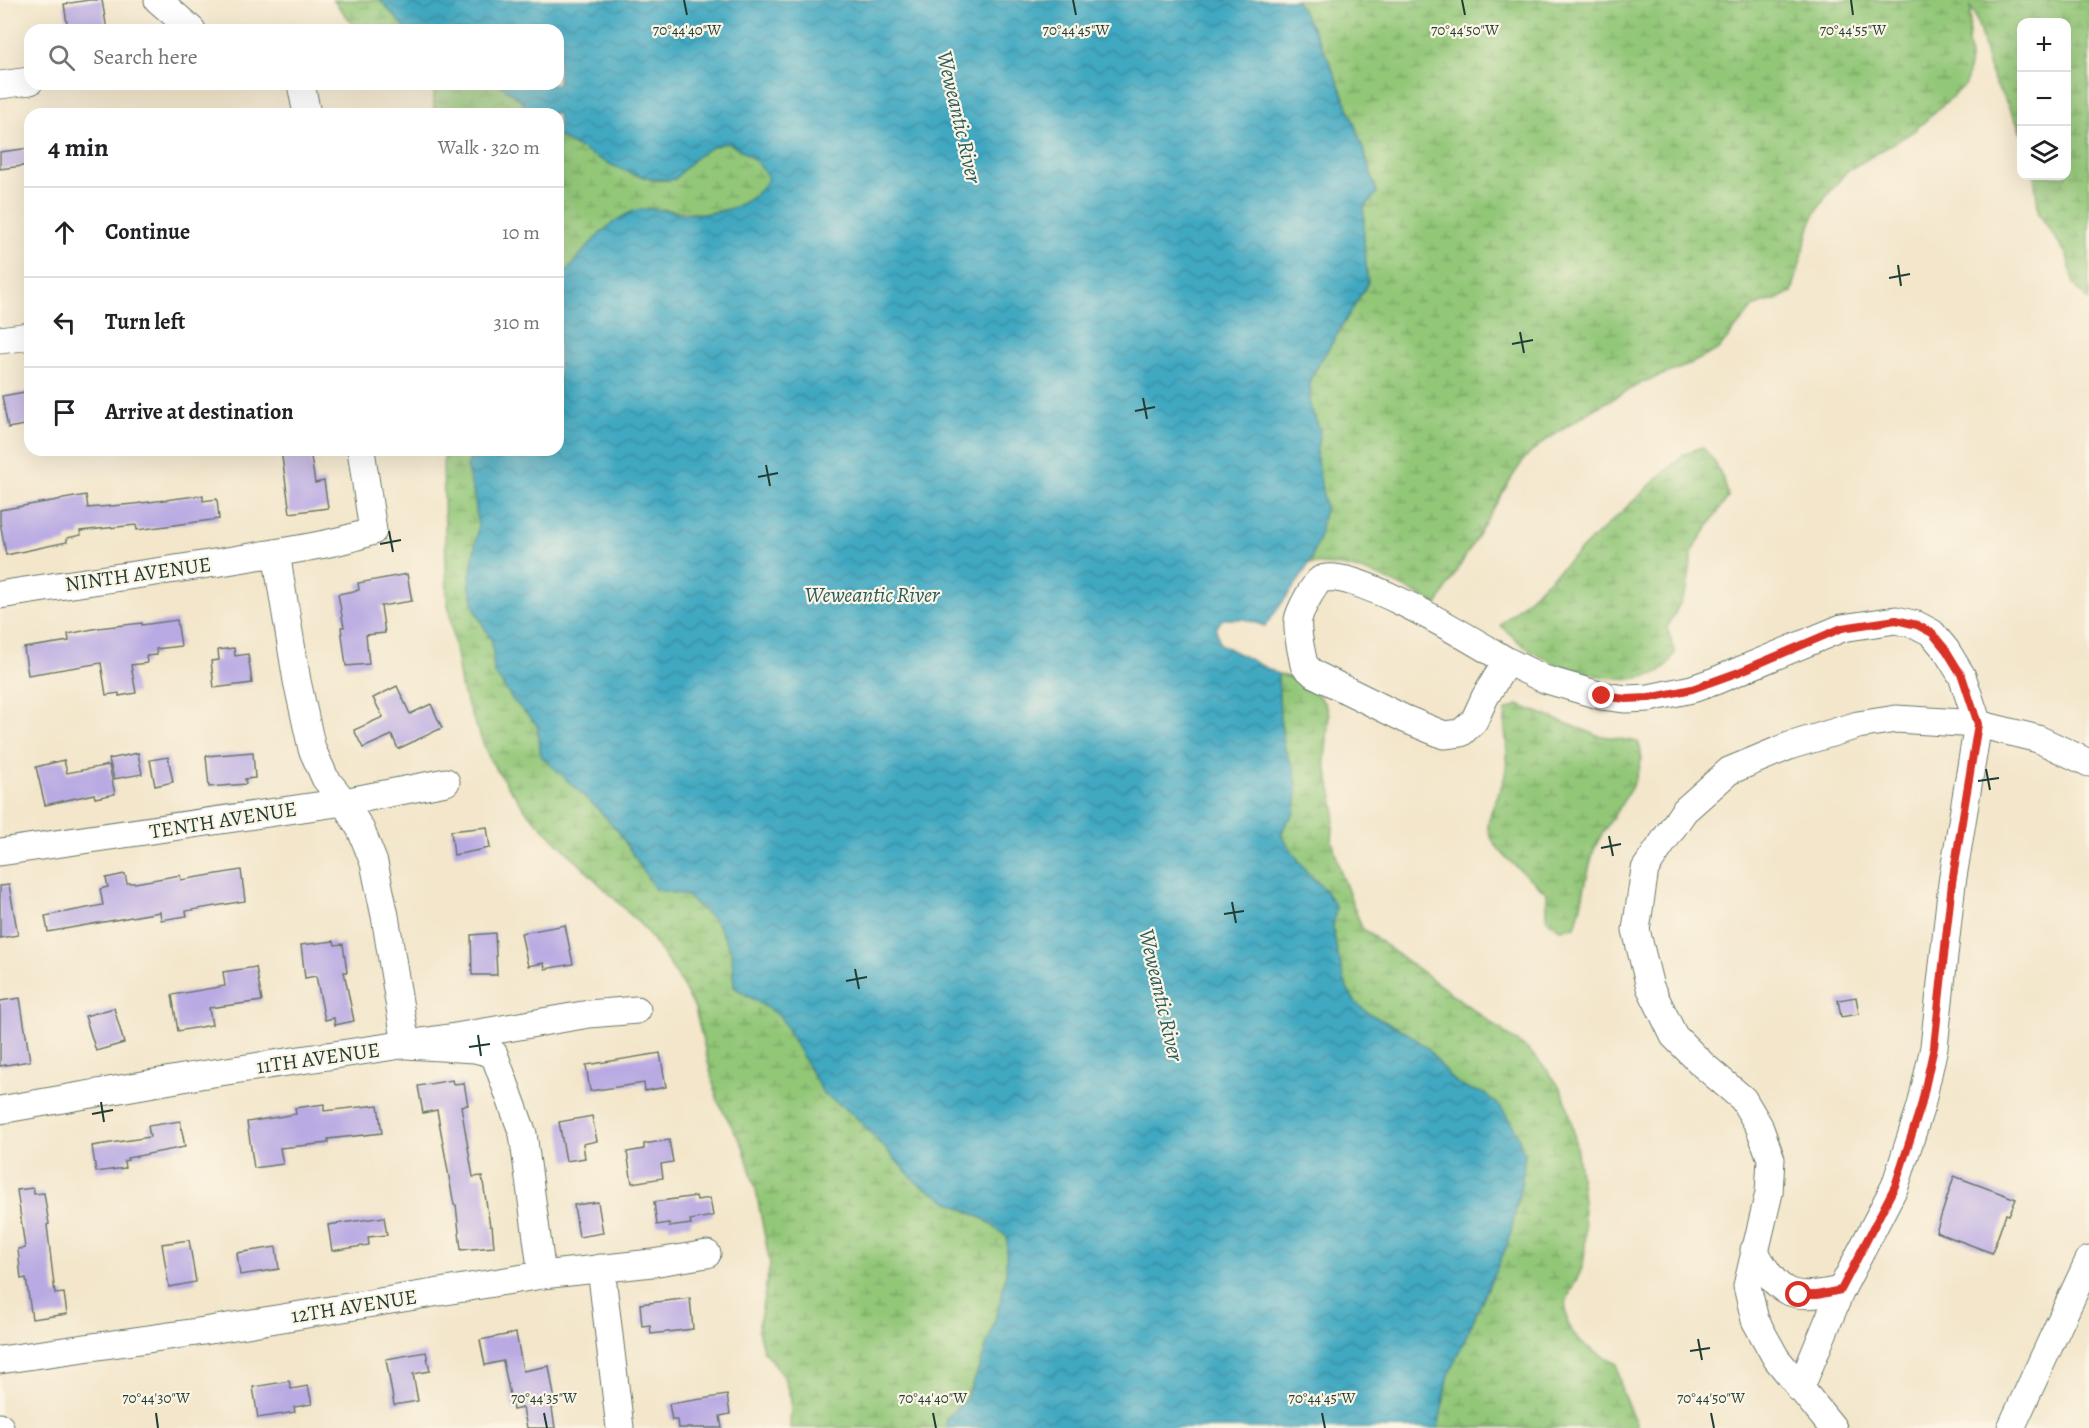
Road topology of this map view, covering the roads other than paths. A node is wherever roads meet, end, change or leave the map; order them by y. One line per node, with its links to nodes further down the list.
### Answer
1 (158, 0): 2 (street)
2 (185, 24)
3 (24, 82): 4 (street)
4 (0, 85)
5 (302, 90): 6 (street)
6 (306, 108)
7 (24, 337): 8 (street)
8 (0, 340)
9 (363, 456): 10 (street, NINTH AVENUE)
10 (276, 553): 11 (street, NINTH AVENUE); 16 (street)
11 (0, 595)
12 (1507, 661): 12 (street); 13 (street)
13 (1978, 724): 14 (street); 21 (street); 26 (street)
14 (2089, 764)
15 (446, 782): 16 (street, TENTH AVENUE)
16 (344, 802): 17 (street, TENTH AVENUE); 19 (street)
17 (0, 852)
18 (637, 1010): 19 (street, 11TH AVENUE)
19 (406, 1045): 20 (street, 11TH AVENUE); 25 (street)
20 (0, 1110)
21 (1754, 1250): 26 (street); 28 (street)
22 (707, 1254): 24 (street, 12TH AVENUE)
23 (2089, 1260): 31 (street)
24 (600, 1268): 25 (street, 12TH AVENUE); 29 (street)
25 (542, 1275): 27 (street, 12TH AVENUE)
26 (1841, 1290): 28 (street)
27 (0, 1360)
28 (1800, 1389): 30 (street)
29 (620, 1428)
30 (1833, 1428)
31 (2011, 1428)

